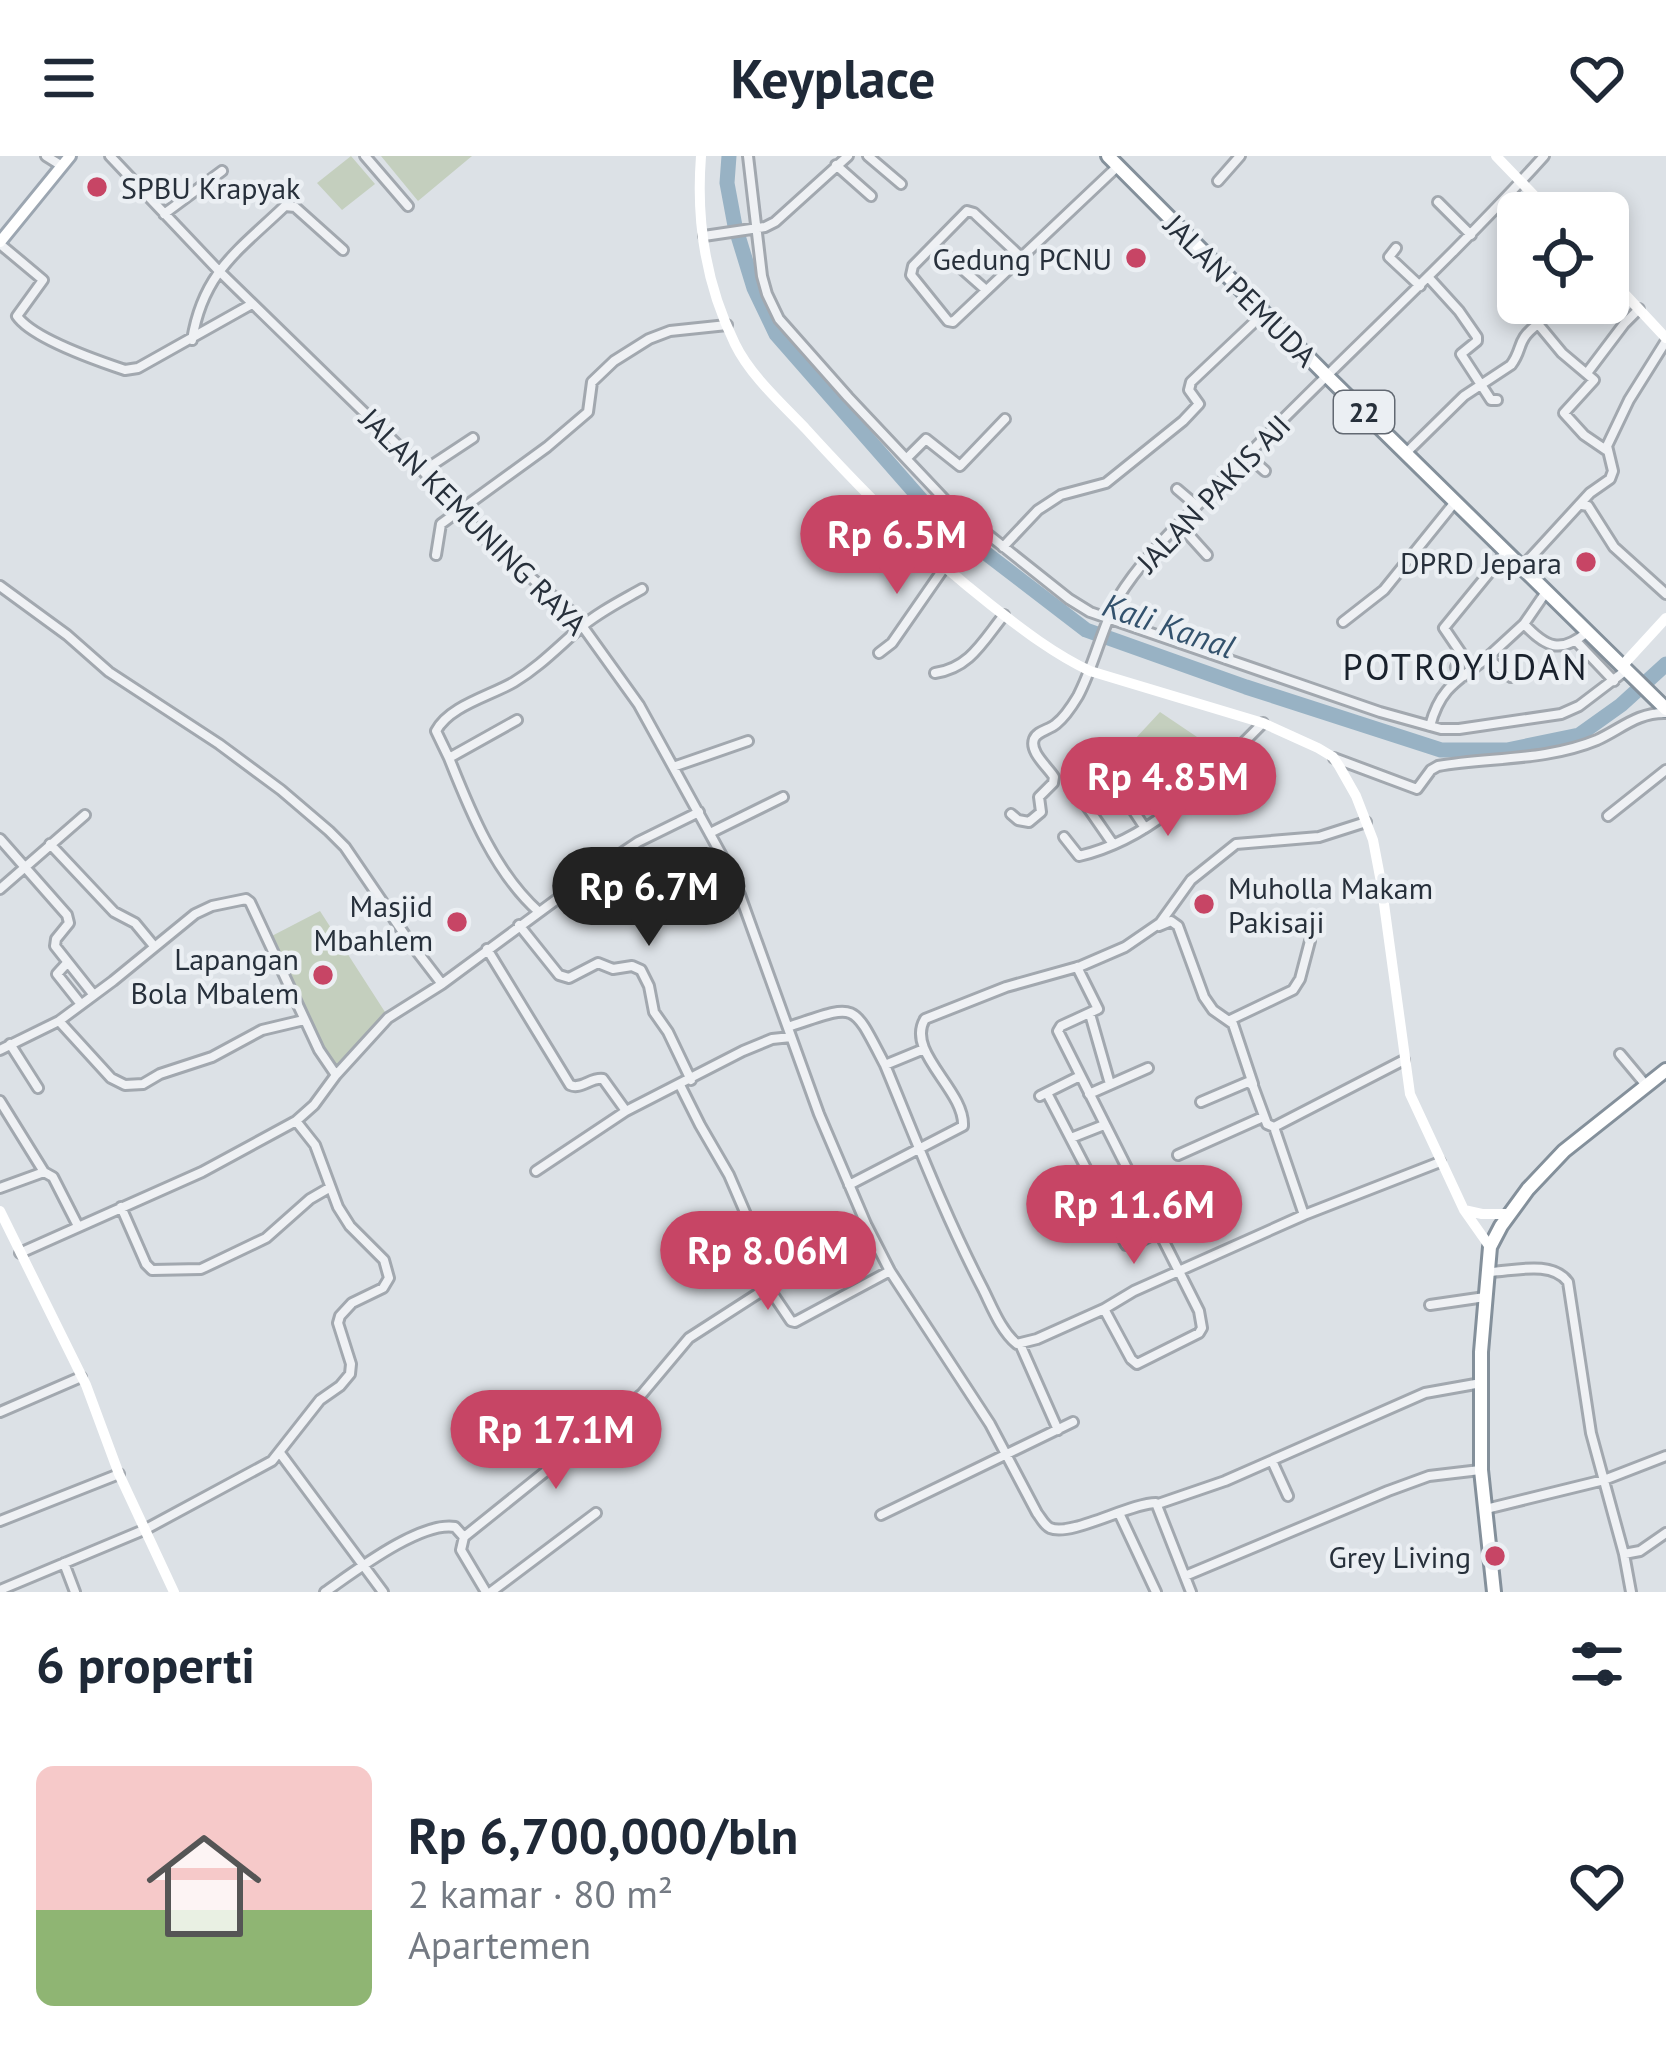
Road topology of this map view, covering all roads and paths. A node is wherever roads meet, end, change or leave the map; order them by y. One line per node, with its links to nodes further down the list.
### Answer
1 (46, 156): 12 (street)
2 (110, 156): 22 (street, JALAN KEMUNING RAYA)
3 (365, 156): 21 (street)
4 (701, 156): 24 (main road)
5 (748, 156): 23 (street)
6 (848, 156): 13 (street)
7 (868, 156): 17 (street)
8 (1240, 156): 16 (street)
9 (1496, 156): 15 (main road)
10 (1544, 156): 15 (street, JALAN PAKIS AJI)
11 (1115, 160): 30 (street); 38 (highway, JALAN PEMUDA / 22)
12 (66, 161): 26 (main road)
13 (836, 165): 19 (street); 23 (street)
14 (222, 171): 22 (street)
15 (1522, 180): 18 (main road); 25 (street, JALAN PAKIS AJI)
16 (1218, 181)
17 (901, 184)
18 (1533, 192)
19 (871, 196)
20 (1438, 202): 25 (street)
21 (408, 206)
22 (164, 214): 31 (street, JALAN KEMUNING RAYA)
23 (752, 229): 24 (street); 52 (street)
24 (706, 235): 40 (main road)
25 (1472, 235): 32 (street, JALAN PAKIS AJI)
26 (0, 243): 42 (street)
27 (935, 245): 30 (street); 34 (street); 34 (street)
28 (343, 250): 31 (street)
29 (1391, 250): 33 (street)
30 (1023, 259): 34 (street)
31 (218, 270): 36 (street, JALAN KEMUNING RAYA); 42 (street)
32 (1429, 278): 33 (street, JALAN PAKIS AJI); 45 (street)
33 (1420, 286): 44 (street, JALAN PAKIS AJI)
34 (986, 290)
35 (1629, 298): 37 (main road)
36 (252, 304): 42 (street); 53 (street, JALAN KEMUNING RAYA)
37 (1639, 309): 41 (main road); 43 (street)
38 (1264, 313): 44 (highway, JALAN PEMUDA / 22); 61 (street)
39 (1538, 324): 43 (street); 45 (street)
40 (727, 325): 59 (street); 65 (main road)
41 (1664, 333): 49 (street)
42 (192, 340)
43 (1587, 373): 49 (street)
44 (1326, 376): 50 (highway, JALAN PEMUDA / 22); 51 (street, JALAN PAKIS AJI)
45 (1481, 385): 46 (street); 50 (street)
46 (1497, 400)
47 (1005, 419): 52 (street)
48 (473, 438): 53 (street)
49 (1606, 450): 57 (street)
50 (1406, 453): 56 (highway, JALAN PEMUDA / 22)
51 (1247, 455): 54 (street); 58 (street, JALAN PAKIS AJI)
52 (907, 458): 61 (street)
53 (423, 471): 59 (street, JALAN KEMUNING RAYA)
54 (1264, 471)
55 (1177, 489): 58 (street)
56 (1456, 501): 62 (highway, JALAN PEMUDA / 22); 74 (street)
57 (1580, 505): 66 (street); 70 (street)
58 (1197, 506): 60 (street, JALAN PAKIS AJI)
59 (460, 511): 63 (street); 76 (street, JALAN KEMUNING RAYA)
60 (1179, 524): 64 (street); 73 (street, JALAN PAKIS AJI)
61 (1004, 547): 73 (street)
62 (1506, 552): 66 (highway, JALAN PEMUDA / 22); 85 (street)
63 (436, 554)
64 (1207, 555)
65 (944, 568): 71 (main road); 80 (street)
66 (1522, 568): 69 (highway, JALAN PEMUDA / 22)
67 (0, 586): 121 (street)
68 (642, 589): 76 (street)
69 (1546, 592): 75 (street); 79 (highway, JALAN PEMUDA / 22)
70 (1666, 594)
71 (1004, 615): 82 (main road); 84 (street)
72 (1666, 618): 78 (main road)
73 (1110, 620): 82 (street, JALAN PAKIS AJI); 91 (street)
74 (1343, 622)
75 (1524, 624): 79 (street); 81 (street)
76 (582, 626): 95 (street); 96 (street, JALAN KEMUNING RAYA)
77 (1666, 631): 78 (street)
78 (1650, 635): 83 (main road)
79 (1582, 636): 83 (highway, JALAN PEMUDA / 22); 87 (street)
80 (879, 653)
81 (1487, 658): 85 (street); 86 (street)
82 (1092, 666): 90 (main road); 102 (street, JALAN PAKIS AJI)
83 (1626, 671): 87 (street); 88 (highway, 22)
84 (935, 673)
85 (1464, 676): 91 (street)
86 (1511, 677)
87 (1614, 681): 91 (street)
88 (1666, 710): 94 (street)
89 (517, 720): 95 (street)
90 (1263, 723): 94 (main road); 105 (street)
91 (1430, 726)
92 (748, 741): 96 (street)
93 (1098, 757): 105 (street)
94 (1333, 757): 104 (main road)
95 (448, 758): 113 (street)
96 (673, 767): 100 (street, JALAN KEMUNING RAYA)
97 (1666, 770): 103 (street)
98 (783, 797): 106 (street)
99 (1086, 805): 110 (street)
100 (699, 812): 106 (street, JALAN KEMUNING RAYA); 113 (street)
101 (85, 814): 109 (street)
102 (1011, 814)
103 (1608, 816)
104 (1367, 822): 115 (street); 133 (main road)
105 (1145, 828): 110 (street)
106 (710, 833): 128 (street, JALAN KEMUNING RAYA)
107 (1064, 837): 110 (street)
108 (0, 839): 111 (street)
109 (50, 844): 111 (street); 117 (street)
110 (1113, 844)
111 (26, 868): 112 (street); 119 (street)
112 (0, 889)
113 (539, 912): 114 (street)
114 (519, 925): 118 (street); 139 (street)
115 (1152, 929): 120 (street); 126 (street)
116 (1310, 941): 126 (street)
117 (154, 946): 122 (street); 125 (street)
118 (487, 949): 121 (street); 148 (street)
119 (67, 963): 122 (street); 123 (street)
120 (1077, 967): 124 (street); 130 (street)
121 (442, 984): 137 (street)
122 (93, 994): 123 (street)
123 (81, 1004): 127 (street)
124 (1090, 1014): 138 (street); 140 (street)
125 (305, 1020): 127 (street); 137 (street)
126 (1230, 1020): 143 (street)
127 (59, 1021): 129 (street)
128 (790, 1032): 134 (street); 139 (street); 159 (street, JALAN KEMUNING RAYA)
129 (10, 1044): 131 (street); 144 (street)
130 (924, 1049): 134 (street); 154 (street)
131 (0, 1050)
132 (1620, 1054): 141 (street)
133 (1404, 1060): 152 (street); 156 (main road)
134 (885, 1065): 154 (street)
135 (1148, 1068): 140 (street)
136 (1666, 1070): 141 (highway)
137 (336, 1075): 150 (street)
138 (1080, 1076): 145 (street); 153 (street)
139 (691, 1080): 142 (street)
140 (1110, 1084): 145 (street)
141 (1645, 1084): 166 (highway)
142 (680, 1085): 148 (street); 173 (street)
143 (1253, 1086): 147 (street); 149 (street)
144 (38, 1088)
145 (1089, 1094): 151 (street)
146 (0, 1101): 158 (street)
147 (1201, 1102)
148 (626, 1112): 157 (street)
149 (1263, 1117): 152 (street); 155 (street)
150 (296, 1121): 161 (street); 162 (street)
151 (1104, 1125): 153 (street); 170 (street)
152 (1274, 1127): 167 (street)
153 (1071, 1138): 170 (street)
154 (919, 1147): 159 (street); 181 (street)
155 (1178, 1155)
156 (1440, 1162): 163 (main road); 167 (street)
157 (536, 1171)
158 (44, 1172): 160 (street); 169 (street)
159 (849, 1185): 168 (street, JALAN KEMUNING RAYA)
160 (0, 1188)
161 (329, 1188): 162 (street); 187 (street)
162 (121, 1207): 169 (street)
163 (1464, 1210): 166 (main road); 171 (main road)
164 (0, 1211): 172 (main road)
165 (1196, 1212): 170 (street)
166 (1509, 1214): 171 (highway)
167 (1304, 1215): 175 (street)
168 (866, 1225): 173 (street); 174 (street, JALAN KEMUNING RAYA)
169 (78, 1226): 172 (street)
170 (1157, 1232): 175 (street)
171 (1490, 1247): 176 (highway)
172 (20, 1253): 182 (main road)
173 (791, 1271): 177 (street)
174 (890, 1271): 177 (street); 188 (street, JALAN KEMUNING RAYA)
175 (1178, 1271): 180 (street); 180 (street)
176 (1490, 1272): 178 (highway); 193 (street)
177 (768, 1286): 203 (street)
178 (1487, 1297): 179 (street); 183 (highway)
179 (1430, 1305)
180 (1104, 1309): 181 (street)
181 (1020, 1344): 186 (street)
182 (82, 1377): 184 (street); 192 (main road)
183 (1482, 1382): 190 (street, JALAN KEMUNING RAYA); 191 (highway)
184 (0, 1412)
185 (1073, 1422): 186 (street)
186 (1058, 1430): 188 (street)
187 (280, 1454): 201 (street); 206 (street)
188 (1008, 1454): 197 (street, JALAN KEMUNING RAYA); 199 (street)
189 (1666, 1456): 193 (street)
190 (1272, 1461): 194 (street); 195 (street, JALAN KEMUNING RAYA)
191 (1481, 1470): 196 (highway); 207 (street)
192 (119, 1474): 200 (street); 201 (main road)
193 (1604, 1480): 196 (street); 204 (street)
194 (1288, 1496)
195 (1159, 1504): 197 (street, JALAN KEMUNING RAYA); 207 (street)
196 (1484, 1509): 218 (highway)
197 (1119, 1513): 216 (street)
198 (596, 1514): 215 (street)
199 (881, 1515)
200 (0, 1521)
201 (146, 1529): 205 (street); 212 (main road)
202 (1666, 1533): 204 (street)
203 (464, 1537): 206 (street); 215 (street)
204 (1624, 1554): 219 (street)
205 (64, 1564): 208 (street); 211 (street)
206 (363, 1564): 213 (street); 214 (street)
207 (1185, 1576): 217 (street)
208 (32, 1577): 209 (street); 210 (street)
209 (0, 1590)
210 (38, 1592)
211 (75, 1592)
212 (174, 1592)
213 (325, 1592)
214 (383, 1592)
215 (488, 1592)
216 (1156, 1592)
217 (1191, 1592)
218 (1494, 1592)
219 (1631, 1592)

